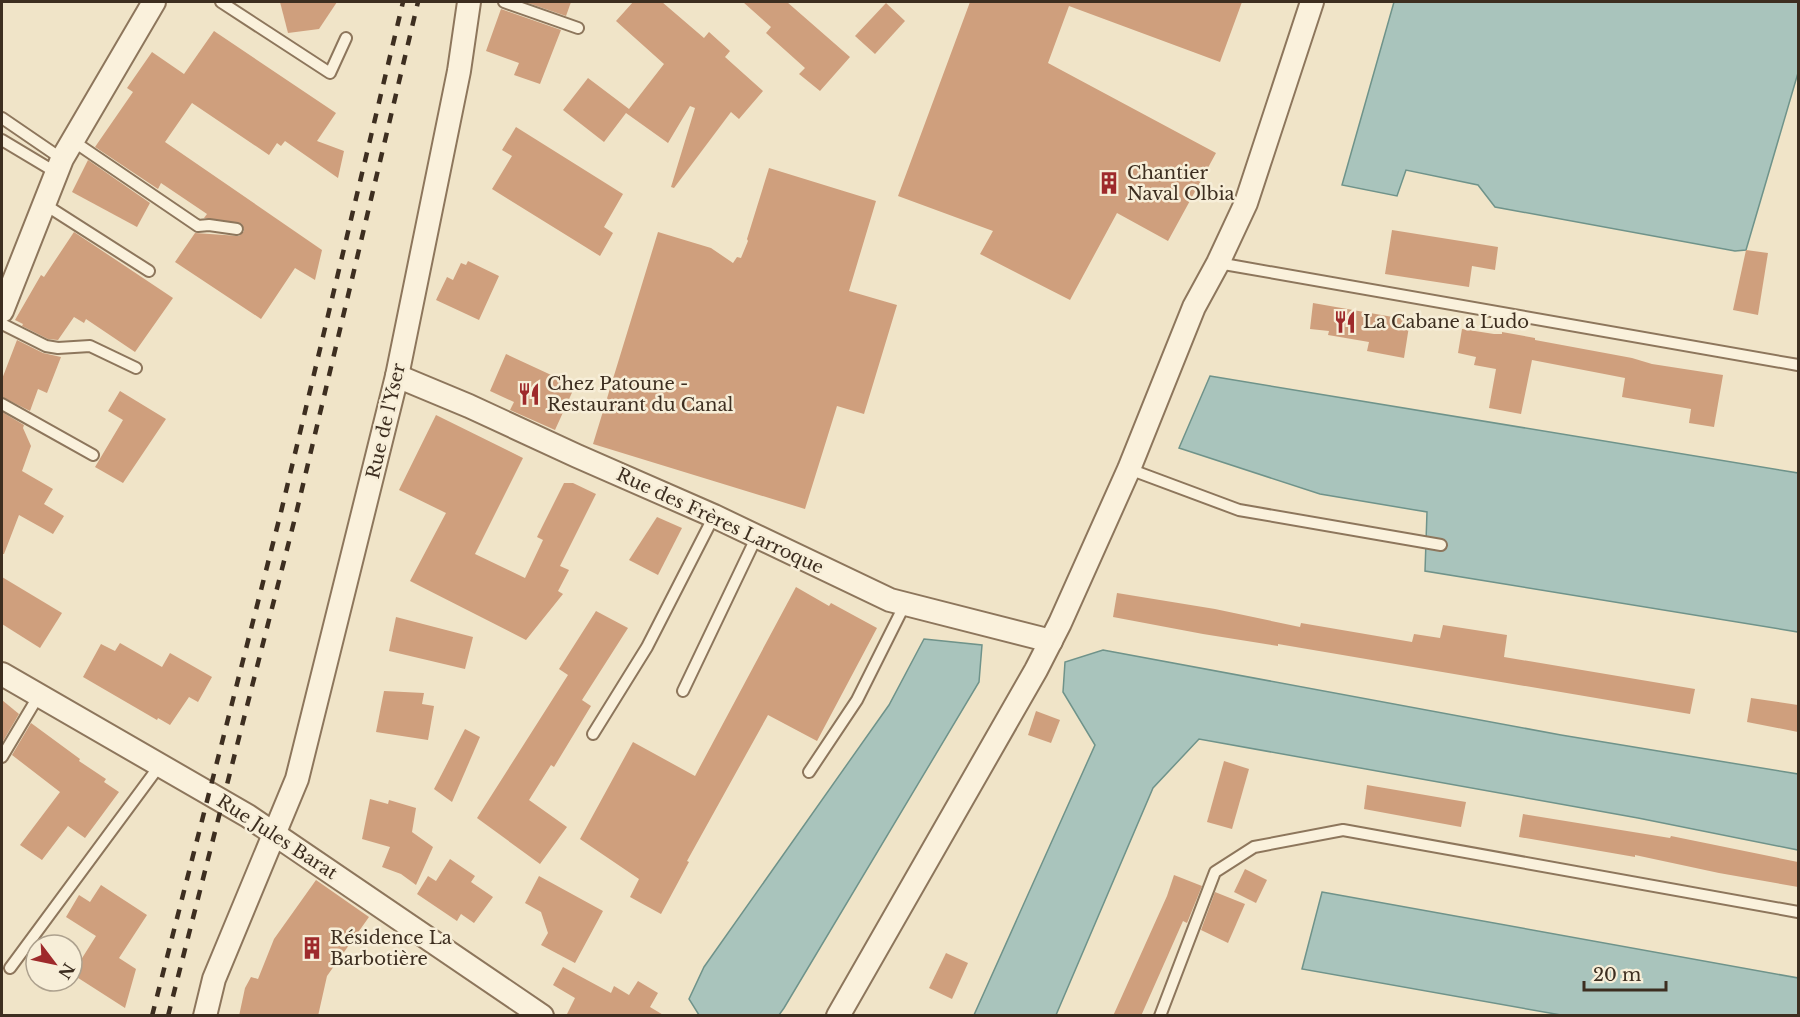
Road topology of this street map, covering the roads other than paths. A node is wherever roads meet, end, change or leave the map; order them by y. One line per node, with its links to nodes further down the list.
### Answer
1 (154, 2): 10 (street)
2 (221, 2): 7 (lane)
3 (469, 2): 19 (street, Rue de l'Yser)
4 (504, 2): 6 (lane)
5 (1312, 2): 13 (street)
6 (578, 28)
7 (346, 38)
8 (2, 118): 10 (lane)
9 (2, 140): 10 (lane)
10 (64, 158): 11 (street); 12 (lane)
11 (44, 204): 14 (lane); 15 (street)
12 (237, 229)
13 (1218, 263): 17 (lane); 22 (street)
14 (149, 271)
15 (2, 311)
16 (2, 324): 18 (lane)
17 (1798, 365)
18 (136, 368)
19 (397, 376): 23 (street, Rue des Frères Larroque); 35 (street, Rue de l'Yser)
20 (2, 404): 21 (lane)
21 (93, 455)
22 (1129, 469): 25 (lane); 27 (street)
23 (714, 516): 24 (street, Rue des Frères Larroque); 31 (lane)
24 (757, 536): 26 (street, Rue des Frères Larroque); 29 (lane)
25 (1441, 545)
26 (904, 604): 27 (street, Rue des Frères Larroque); 34 (lane)
27 (1051, 641): 40 (street)
28 (2, 674): 30 (street, Rue Jules Barat)
29 (683, 691)
30 (39, 695): 32 (lane); 33 (street, Rue Jules Barat)
31 (593, 735)
32 (2, 757)
33 (160, 765): 35 (street, Rue Jules Barat); 37 (lane)
34 (809, 772)
35 (275, 834): 38 (street, Rue de l'Yser); 39 (street, Rue Jules Barat)
36 (1798, 912): 41 (lane)
37 (10, 968)
38 (205, 1016)
39 (542, 1016)
40 (838, 1016)
41 (1160, 1016)

